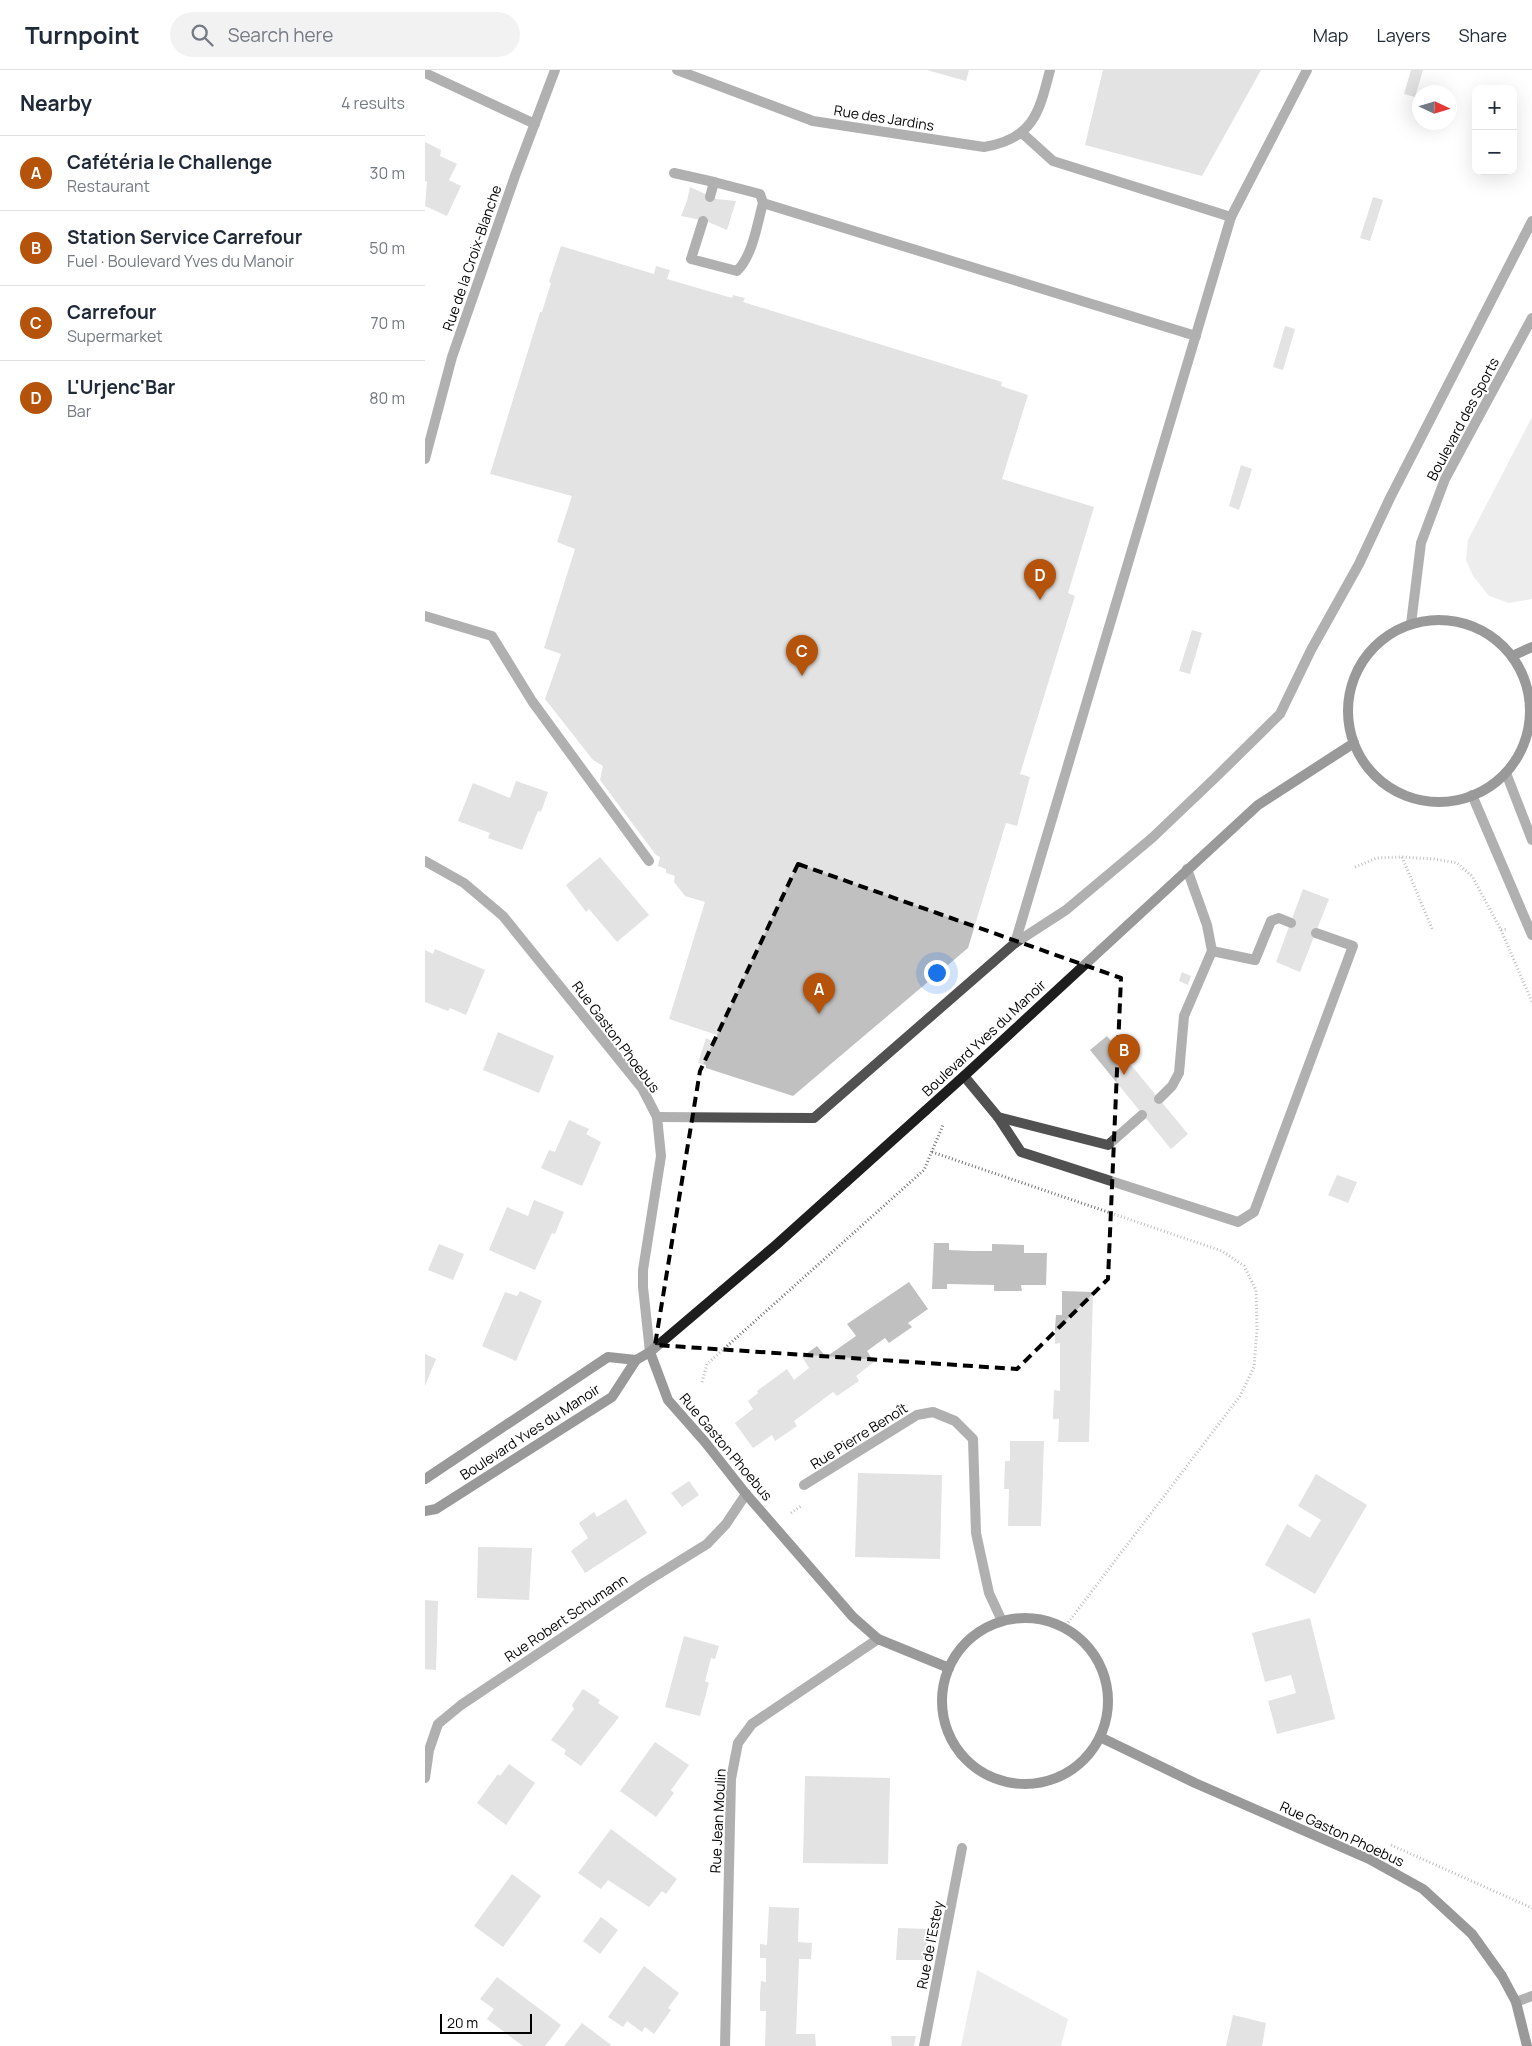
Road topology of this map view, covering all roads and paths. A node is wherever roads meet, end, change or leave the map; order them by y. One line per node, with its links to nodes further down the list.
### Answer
1 (555, 70): 6 (street, Rue de la Croix-Blanche)
2 (677, 70): 7 (street, Rue des Jardins)
3 (1050, 70): 7 (street, Rue des Jardins)
4 (1307, 70): 12 (street)
5 (425, 73): 6 (street)
6 (535, 124): 17 (street, Rue de la Croix-Blanche)
7 (1022, 133): 12 (street)
8 (674, 174): 9 (street)
9 (714, 182): 10 (street); 11 (street)
10 (710, 197)
11 (763, 202): 13 (street); 16 (street)
12 (1231, 217): 16 (street)
13 (703, 220)
14 (1532, 221): 36 (street)
15 (1532, 318): 19 (street, Boulevard des Sports)
16 (1196, 336): 36 (street)
17 (425, 459)
18 (425, 616): 28 (street)
19 (1411, 624): 21 (main road); 22 (main road)
20 (1532, 646): 21 (main road)
21 (1512, 656): 23 (main road)
22 (1354, 743): 24 (main road); 30 (main road, Boulevard Yves du Manoir)
23 (1506, 773): 24 (main road); 25 (street)
24 (1472, 795): 34 (street)
25 (1532, 840)
26 (1402, 857): 29 (path); 32 (path); 33 (path)
27 (425, 861): 42 (street, Rue Gaston Phoebus)
28 (649, 861)
29 (1355, 867)
30 (1187, 869): 37 (street); 39 (main road, Boulevard Yves du Manoir)
31 (1291, 923): 37 (street)
32 (1501, 930): 34 (path); 38 (path)
33 (1433, 931)
34 (1530, 931)
35 (1316, 933): 43 (street)
36 (1015, 943): 42 (street)
37 (1212, 951): 40 (street)
38 (1532, 1002)
39 (964, 1076): 43 (street); 46 (main road, Boulevard Yves du Manoir)
40 (1159, 1099)
41 (1142, 1115): 43 (street)
42 (657, 1117): 46 (street, Rue Gaston Phoebus)
43 (998, 1117)
44 (946, 1118): 45 (path)
45 (932, 1152): 48 (path); 54 (path)
46 (650, 1352): 47 (main road, Boulevard Yves du Manoir); 51 (main road, Rue Gaston Phoebus)
47 (636, 1360): 49 (main road, Boulevard Yves du Manoir); 52 (main road, Boulevard Yves du Manoir)
48 (702, 1382)
49 (425, 1479)
50 (804, 1486): 53 (street, Rue Pierre Benoît)
51 (746, 1494): 55 (main road, Rue Gaston Phoebus); 58 (street, Rue Robert Schumann)
52 (425, 1511)
53 (1002, 1621): 54 (main road); 56 (main road)
54 (1063, 1628): 57 (main road)
55 (878, 1639): 56 (main road, Rue Gaston Phoebus); 64 (street, Rue Jean Moulin)
56 (949, 1668): 57 (main road)
57 (1100, 1738): 60 (main road, Rue Gaston Phoebus)
58 (425, 1778)
59 (962, 1848): 65 (street, Rue de l'Estey)
60 (1359, 1854): 61 (path); 63 (main road, Rue Gaston Phoebus)
61 (1532, 1908)
62 (1532, 1996): 63 (street)
63 (1516, 2002): 66 (main road, Rue Gaston Phoebus)
64 (725, 2046)
65 (924, 2046)
66 (1527, 2046)

